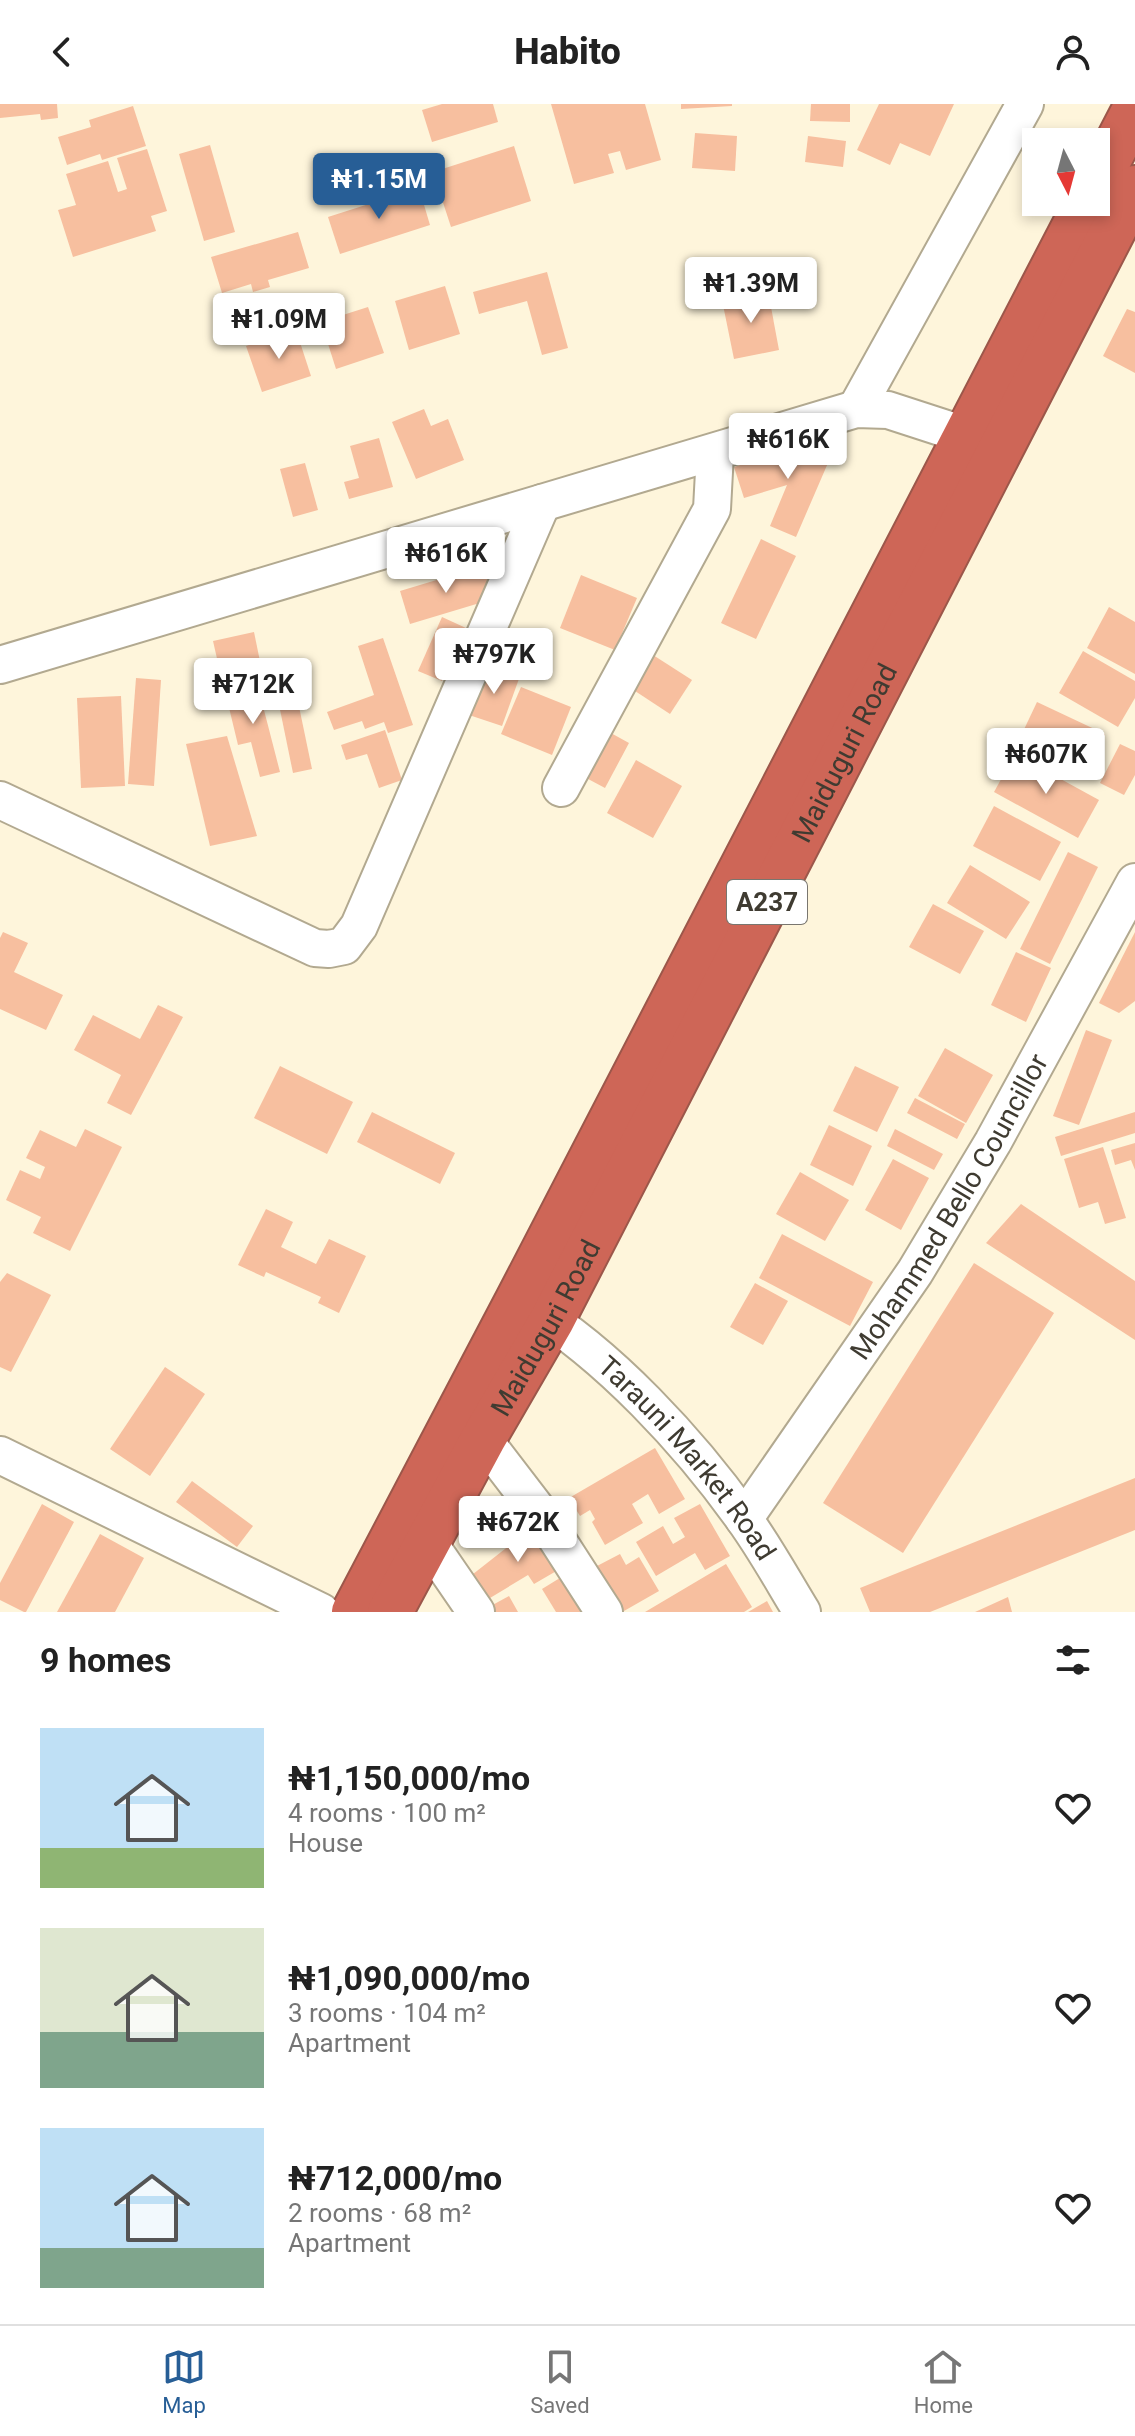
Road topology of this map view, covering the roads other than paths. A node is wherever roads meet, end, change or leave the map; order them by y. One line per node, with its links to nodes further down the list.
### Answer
1 (1025, 104): 6 (street)
2 (1135, 109): 3 (highway)
3 (1110, 157)
4 (1135, 188): 14 (highway, Maiduguri Road / A237)
5 (1080, 216): 7 (highway, Maiduguri Road / A237)
6 (856, 409): 7 (street); 8 (street)
7 (965, 435): 14 (highway, Maiduguri Road / A237)
8 (715, 453): 9 (street); 11 (street)
9 (542, 503): 10 (street); 12 (street)
10 (0, 665)
11 (561, 788)
12 (0, 800)
13 (1135, 882): 17 (street, Mohammed Bello Councillor)
14 (535, 1310): 15 (highway, Maiduguri Road / A237); 17 (street, Tarauni Market Road); 20 (highway, Maiduguri Road / A237)
15 (483, 1439): 18 (highway, Maiduguri Road / A237); 23 (street)
16 (0, 1455): 19 (street)
17 (744, 1519): 24 (street, Tarauni Market Road)
18 (428, 1542): 21 (highway, Maiduguri Road / A237); 22 (street)
19 (321, 1612)
20 (354, 1612)
21 (390, 1612)
22 (476, 1612)
23 (604, 1612)
24 (802, 1612)

